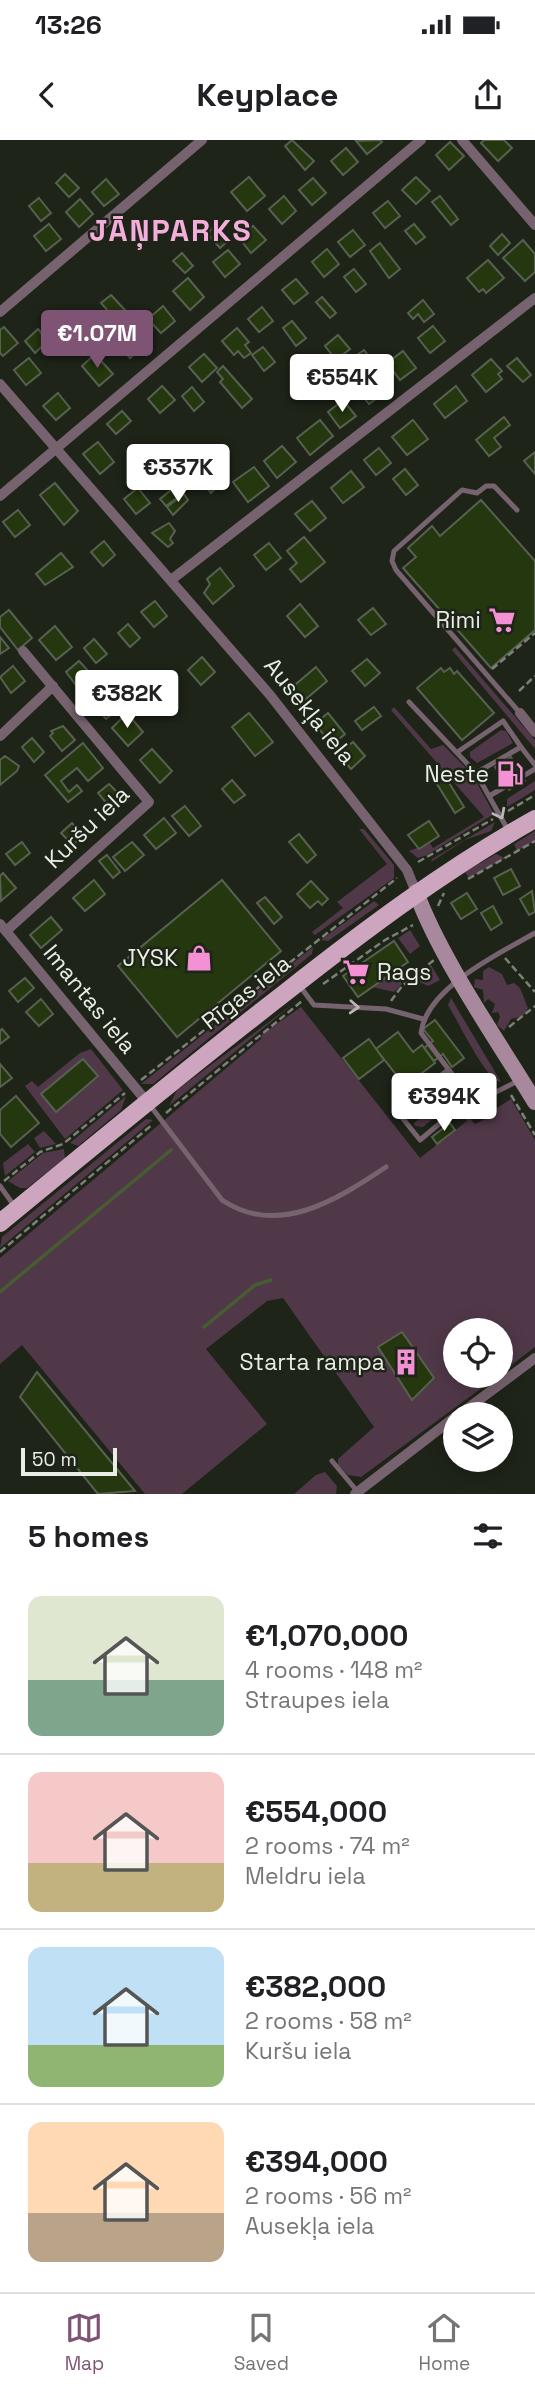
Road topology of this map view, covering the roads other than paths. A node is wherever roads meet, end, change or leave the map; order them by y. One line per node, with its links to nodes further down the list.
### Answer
1 (202, 140): 6 (street)
2 (421, 140): 8 (street)
3 (462, 140): 4 (street)
4 (535, 225)
5 (535, 298): 11 (street)
6 (0, 312)
7 (0, 384): 8 (street, Ausekļa iela)
8 (56, 451): 9 (street); 11 (street, Ausekļa iela)
9 (0, 496)
10 (517, 510): 15 (lane)
11 (171, 580): 25 (street, Ausekļa iela)
12 (23, 651): 13 (street, Kuršu iela)
13 (53, 686): 17 (street); 26 (street, Kuršu iela)
14 (409, 702): 19 (lane)
15 (520, 713): 16 (street)
16 (535, 732)
17 (0, 736)
18 (521, 747): 19 (lane); 20 (lane); 21 (lane)
19 (459, 751): 21 (lane)
20 (535, 767): 22 (lane)
21 (476, 773): 22 (lane)
22 (491, 795): 24 (lane, one-way to 24)
23 (535, 818): 24 (main road, Rīgas iela)
24 (510, 833): 25 (main road, Rīgas iela)
25 (416, 892): 28 (street, Ausekļa iela); 29 (main road, Rīgas iela)
26 (3, 927): 34 (street, Imantas iela)
27 (535, 933): 28 (lane)
28 (460, 977): 30 (lane); 32 (street, Ausekļa iela)
29 (297, 983): 30 (lane, one-way to 30); 34 (main road, Rīgas iela)
30 (423, 1019): 31 (lane)
31 (448, 1070): 33 (lane); 33 (lane)
32 (521, 1079): 33 (lane); 35 (street, Ausekļa iela)
33 (470, 1098)
34 (147, 1102): 36 (lane); 38 (main road, Rīgas iela)
35 (535, 1102)
36 (386, 1167)
37 (0, 1186): 38 (lane)
38 (17, 1209): 39 (main road, Rīgas iela)
39 (0, 1223)
40 (535, 1358): 41 (street)
41 (476, 1402)
42 (443, 1427): 44 (street)
43 (332, 1461): 44 (lane)
44 (356, 1493)

